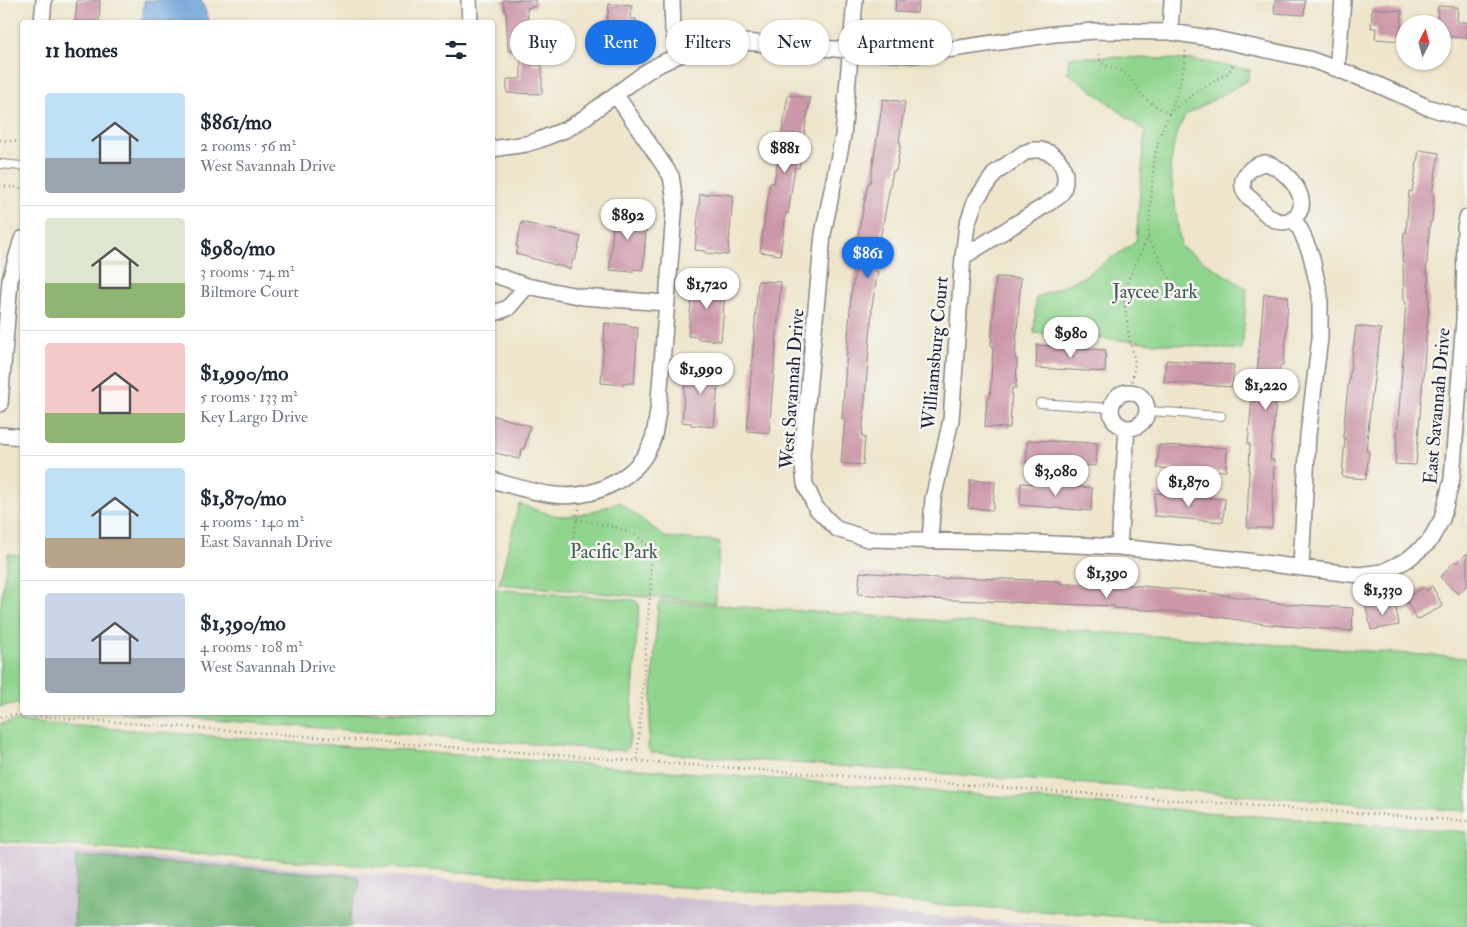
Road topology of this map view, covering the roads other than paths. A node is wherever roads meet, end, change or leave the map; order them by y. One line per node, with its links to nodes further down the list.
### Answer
1 (44, 0): 7 (street)
2 (468, 0): 8 (street)
3 (672, 0): 9 (street)
4 (855, 0): 10 (street, West Savannah Drive)
5 (1172, 0): 11 (street)
6 (1343, 0): 17 (street)
7 (42, 20)
8 (470, 20)
9 (673, 20)
10 (853, 20)
11 (1170, 32): 14 (street); 17 (street)
12 (749, 42): 13 (street)
13 (839, 49)
14 (952, 49)
15 (666, 61): 18 (street)
16 (849, 65): 40 (street, West Savannah Drive)
17 (1337, 69): 19 (street)
18 (616, 95): 20 (street); 29 (street)
19 (1467, 120)
20 (495, 149)
21 (0, 164): 22 (lane)
22 (20, 166)
23 (1293, 218): 42 (street)
24 (1467, 218): 42 (street, East Savannah Drive)
25 (20, 246): 32 (street)
26 (963, 257): 26 (street, Williamsburg Court); 40 (street, Williamsburg Court)
27 (495, 275): 28 (street)
28 (527, 286): 29 (street); 30 (street)
29 (667, 303): 39 (street)
30 (495, 313)
31 (1040, 403): 33 (lane)
32 (0, 404)
33 (1111, 408): 34 (street); 36 (street)
34 (1147, 412): 35 (lane); 36 (street)
35 (1221, 416)
36 (1127, 428): 41 (street)
37 (0, 435): 38 (street)
38 (20, 437)
39 (495, 481)
40 (930, 541): 41 (street, West Savannah Drive)
41 (1119, 547): 42 (street, East Savannah Drive)
42 (1301, 567)

